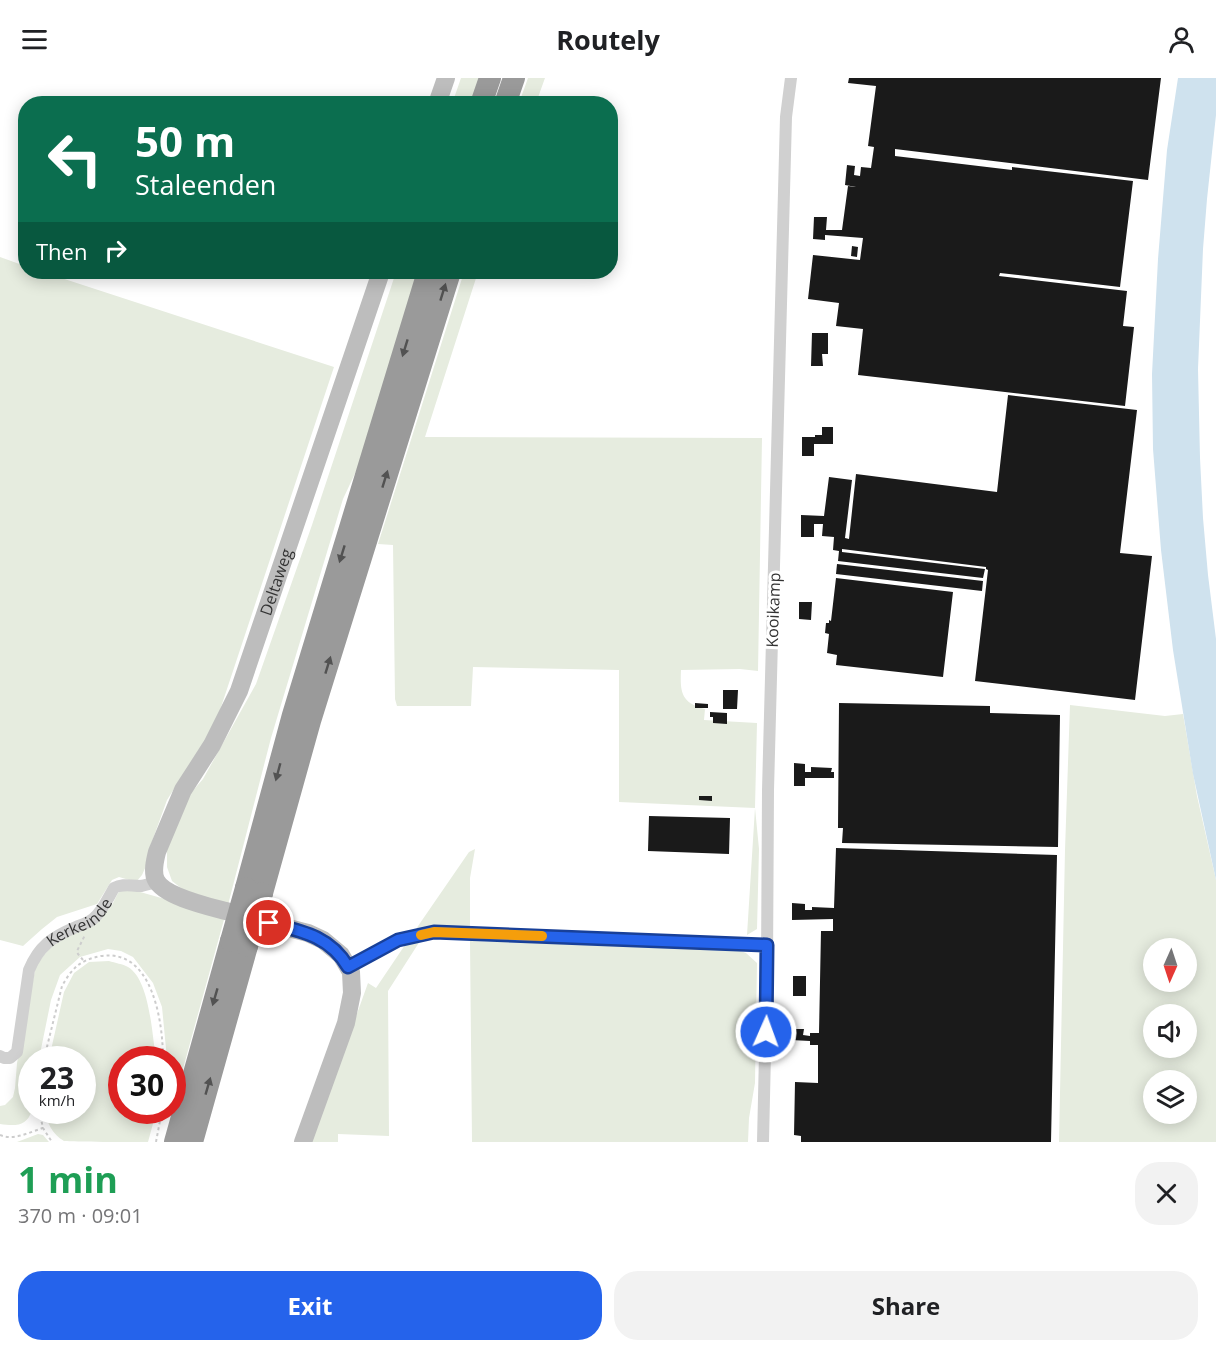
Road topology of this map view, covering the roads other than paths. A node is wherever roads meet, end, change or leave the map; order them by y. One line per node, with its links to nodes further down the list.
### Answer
1 (446, 78): 5 (street)
2 (490, 78): 6 (highway)
3 (514, 78): 7 (highway)
4 (791, 78): 16 (street, Kooikamp)
5 (440, 96)
6 (484, 96)
7 (508, 96)
8 (379, 279): 11 (street, Deltaweg)
9 (426, 279): 12 (highway, one-way to 12)
10 (448, 279): 12 (highway, one-way to 10)
11 (157, 882): 13 (street); 18 (street, Kerkeinde)
12 (254, 891): 15 (highway, bridge)
13 (229, 912)
14 (269, 923): 17 (street)
15 (239, 943): 19 (highway, one-way to 19); 20 (highway, one-way to 15)
16 (767, 945): 17 (street); 22 (street, Kooikamp)
17 (348, 967): 21 (street)
18 (0, 1056)
19 (175, 1142)
20 (192, 1142)
21 (303, 1142)
22 (763, 1142)

